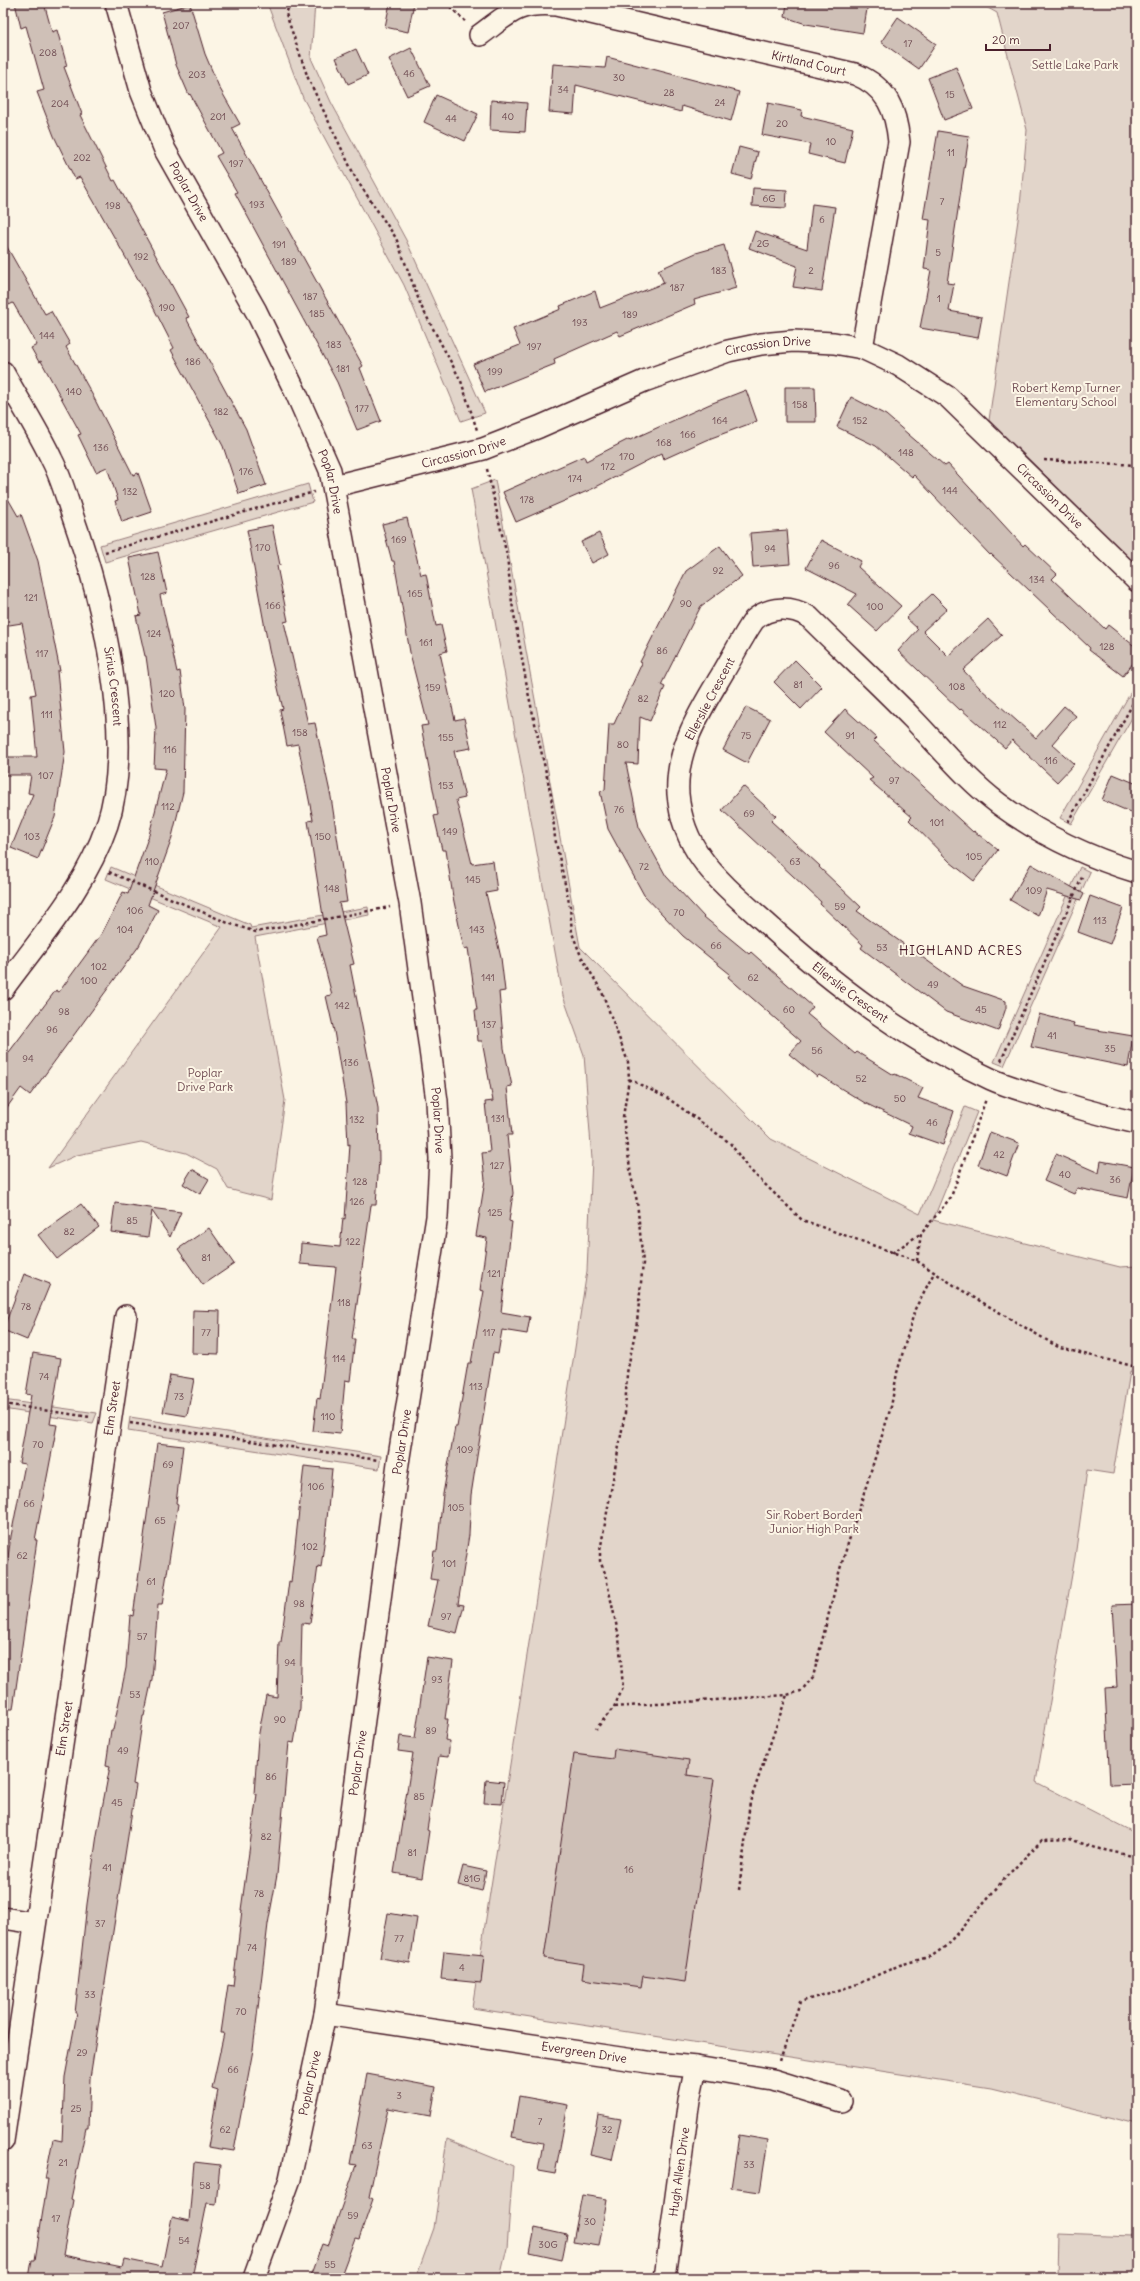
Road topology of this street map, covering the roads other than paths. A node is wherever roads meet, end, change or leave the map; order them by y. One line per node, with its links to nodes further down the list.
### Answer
1 (116, 3): 5 (street, Poplar Drive)
2 (480, 36): 3 (street, Kirtland Court)
3 (862, 348): 5 (street, Circassion Drive); 6 (street, Circassion Drive)
4 (3, 372): 8 (street, Sirius Crescent)
5 (334, 486): 13 (street, Poplar Drive)
6 (1137, 582)
7 (1137, 872): 9 (street, Ellerslie Crescent)
8 (3, 989)
9 (1137, 1124)
10 (126, 1316): 12 (street, Elm Street)
11 (3, 1918): 12 (street)
12 (36, 1923): 16 (street, Elm Street)
13 (325, 2014): 14 (street, Evergreen Drive); 17 (street, Poplar Drive)
14 (696, 2067): 15 (street, Evergreen Drive); 18 (street, Hugh Allen Drive)
15 (841, 2101)
16 (3, 2141)
17 (254, 2278)
18 (665, 2278)

